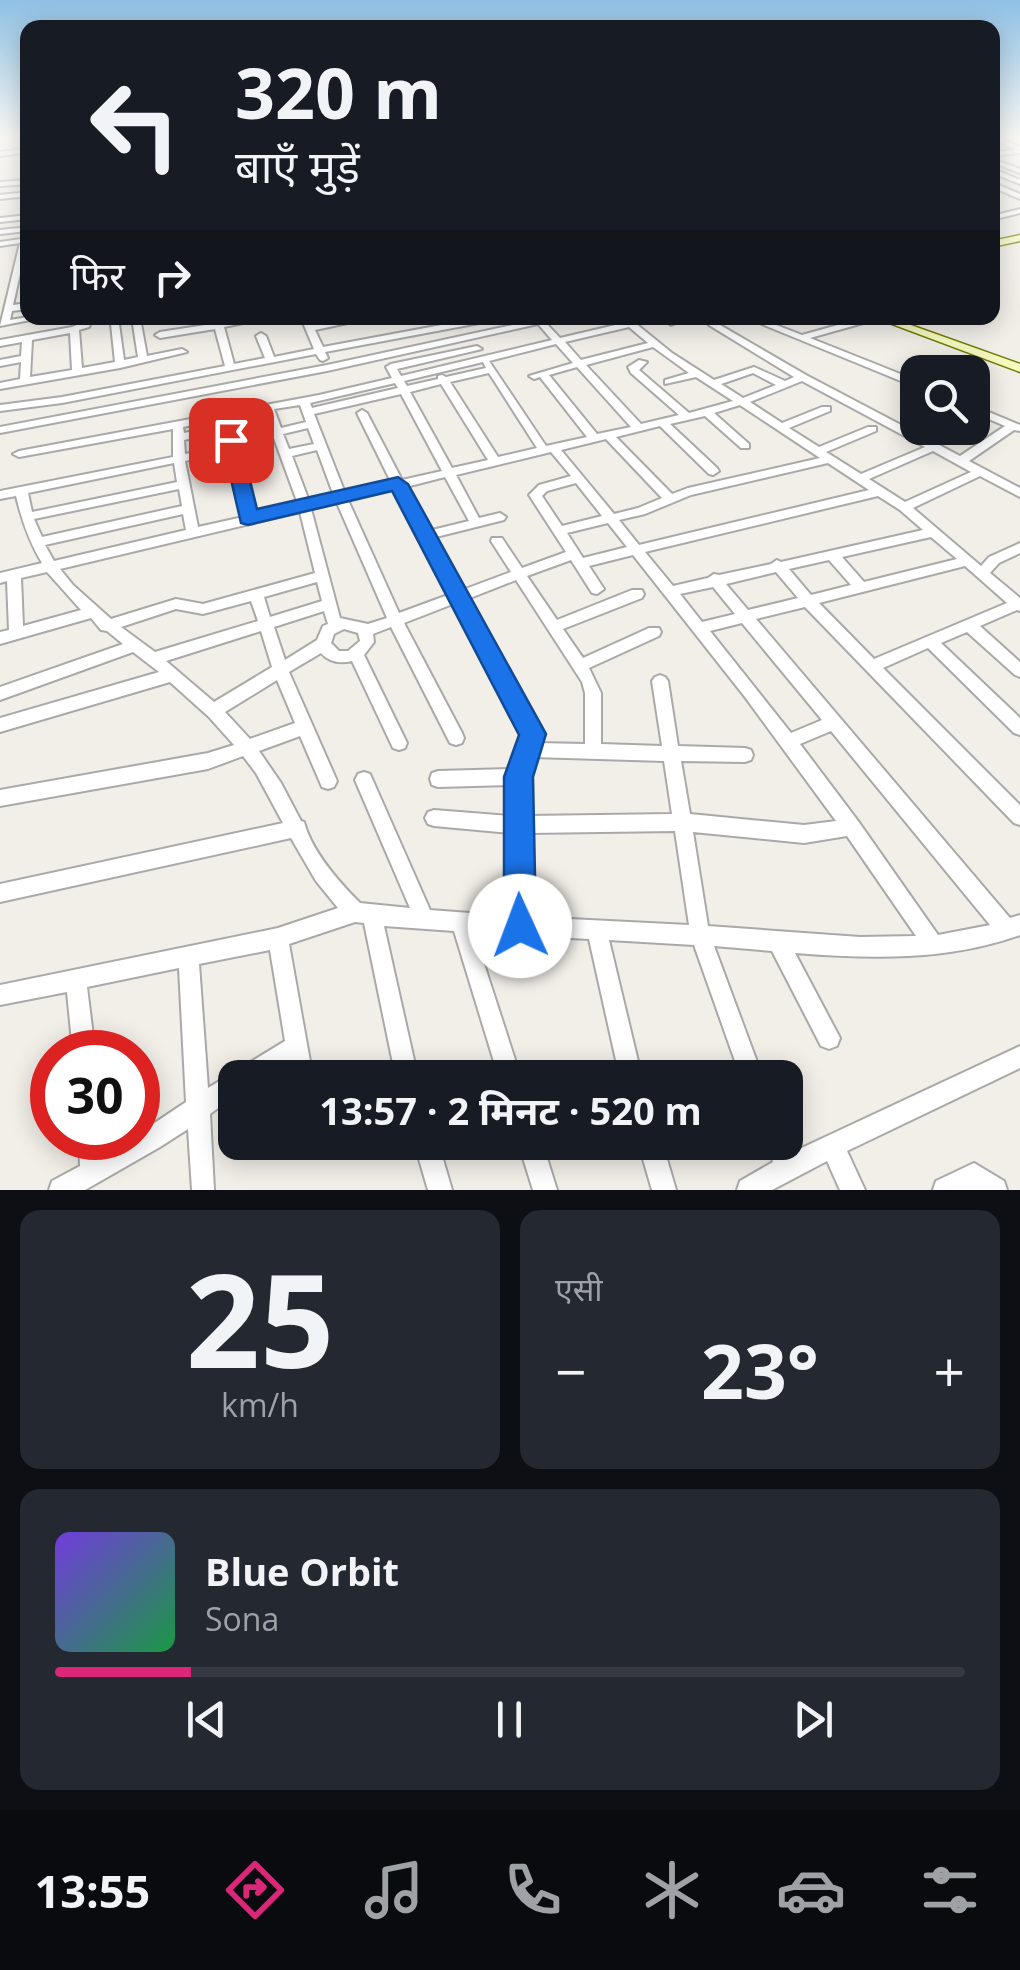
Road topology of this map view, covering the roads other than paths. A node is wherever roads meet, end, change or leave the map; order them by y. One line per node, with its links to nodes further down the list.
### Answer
1 (1005, 194): 2 (street)
2 (1019, 196)
3 (20, 205): 4 (street)
4 (17, 210)
5 (20, 273): 6 (street)
6 (6, 303): 7 (street)
7 (2, 323)
8 (86, 325): 25 (street)
9 (115, 325): 44 (street)
10 (137, 325): 41 (street)
11 (219, 325): 26 (street); 47 (street)
12 (308, 325): 36 (street)
13 (366, 325): 31 (street)
14 (452, 325): 31 (street)
15 (459, 325): 34 (street)
16 (527, 325): 34 (street)
17 (540, 325): 32 (street)
18 (611, 325): 32 (street)
19 (632, 325): 35 (street)
20 (724, 325): 54 (street)
21 (768, 325): 30 (street)
22 (847, 325): 30 (street)
23 (902, 325): 48 (main road)
24 (913, 325): 48 (main road)
25 (74, 329): 29 (street); 51 (street)
26 (180, 332): 27 (street); 37 (street)
27 (160, 336)
28 (261, 336): 40 (street)
29 (27, 338): 33 (street); 39 (street)
30 (802, 338): 55 (street)
31 (375, 339): 36 (street)
32 (560, 342): 45 (street); 46 (street)
33 (0, 343)
34 (473, 344): 38 (street); 46 (street)
35 (654, 344): 45 (street); 52 (street)
36 (320, 350): 40 (street); 49 (street)
37 (182, 352): 41 (street); 53 (street)
38 (424, 354): 49 (street); 50 (street); 60 (street)
39 (26, 358): 43 (street); 57 (street)
40 (270, 359): 47 (street)
41 (144, 360): 44 (street)
42 (642, 362): 72 (street)
43 (0, 363)
44 (120, 364): 51 (street)
45 (582, 364): 77 (street); 84 (street)
46 (488, 365): 50 (street); 56 (street); 89 (street)
47 (230, 366): 53 (street)
48 (1020, 366)
49 (327, 368): 63 (street)
50 (436, 371): 56 (street); 60 (street)
51 (77, 373): 57 (street)
52 (698, 373): 58 (street); 59 (street)
53 (185, 376): 63 (street); 65 (street)
54 (802, 377): 62 (street); 79 (street)
55 (900, 378)
56 (444, 381): 60 (street); 95 (street)
57 (25, 382): 61 (street)
58 (669, 382)
59 (715, 383): 62 (street); 64 (street)
60 (400, 385): 68 (street); 98 (street)
61 (0, 386)
62 (785, 386): 64 (street)
63 (189, 395): 66 (street)
64 (745, 401): 69 (street); 75 (street)
65 (0, 408)
66 (106, 409): 80 (street); 83 (street)
67 (826, 409): 75 (street)
68 (308, 412): 73 (street); 73 (street); 86 (street)
69 (707, 412): 72 (street); 87 (street)
70 (362, 413): 103 (street)
71 (990, 416): 76 (street)
72 (687, 417): 74 (street)
73 (272, 419): 81 (street); 92 (street)
74 (663, 423): 77 (street); 97 (street)
75 (782, 426): 90 (street)
76 (1017, 427): 96 (street)
77 (639, 428): 82 (street)
78 (872, 428): 90 (street)
79 (900, 429)
80 (0, 430)
81 (178, 431): 83 (street); 93 (street)
82 (609, 436): 84 (street); 109 (street)
83 (102, 438): 91 (street)
84 (595, 439): 89 (street)
85 (930, 445): 88 (street)
86 (322, 446): 92 (street); 108 (street)
87 (744, 446)
88 (934, 447): 96 (street); 101 (street)
89 (549, 450): 95 (street); 100 (street)
90 (818, 451): 94 (street)
91 (19, 454)
92 (284, 454): 110 (street)
93 (179, 459): 102 (street); 105 (street); 115 (street)
94 (831, 459): 101 (street); 109 (street)
95 (495, 462): 98 (street)
96 (962, 462): 99 (street)
97 (713, 471)
98 (448, 472): 103 (street); 117 (street)
99 (980, 472): 106 (street); 111 (street)
100 (578, 478): 116 (street); 119 (street)
101 (862, 478): 104 (street)
102 (184, 484): 112 (street); 113 (street)
103 (398, 484): 108 (street); 121 (street)
104 (881, 491): 111 (street); 124 (street)
105 (21, 492): 107 (street); 113 (street)
106 (1020, 493)
107 (0, 496)
108 (342, 496): 110 (street); 147 (street)
109 (670, 500): 116 (street)
110 (304, 505): 115 (street); 134 (street)
111 (904, 507): 120 (street)
112 (187, 509): 118 (street); 123 (street)
113 (26, 517): 123 (street)
114 (500, 517): 117 (street)
115 (248, 518): 118 (street)
116 (611, 518): 119 (street); 124 (street)
117 (476, 523): 121 (street)
118 (192, 530): 130 (street)
119 (559, 532): 127 (street)
120 (934, 532): 126 (street); 128 (street)
121 (425, 536): 141 (street)
122 (497, 541): 131 (street)
123 (36, 543): 130 (street)
124 (638, 548): 127 (street); 138 (street)
125 (1020, 548): 132 (street)
126 (831, 554): 129 (street); 136 (street)
127 (577, 558): 131 (street); 137 (street)
128 (968, 561): 132 (street); 136 (street)
129 (778, 565): 135 (street); 142 (street)
130 (48, 566): 133 (street); 146 (street)
131 (517, 574): 141 (street); 151 (street)
132 (982, 574): 144 (street)
133 (7, 576): 155 (street)
134 (320, 576): 139 (street); 143 (street)
135 (714, 580): 138 (street); 145 (street)
136 (861, 587): 142 (street)
137 (596, 589)
138 (671, 591): 152 (street)
139 (256, 594): 146 (street); 148 (street)
140 (637, 594): 151 (street)
141 (456, 597): 147 (street); 177 (street)
142 (808, 602): 145 (street); 162 (street)
143 (330, 604): 148 (street); 150 (street)
144 (1019, 605): 149 (street)
145 (744, 617): 152 (street); 169 (street)
146 (98, 620): 155 (street); 158 (street)
147 (394, 620): 153 (street); 173 (street)
148 (265, 623): 160 (street); 163 (street)
149 (969, 625): 156 (street); 164 (street)
150 (335, 626): 153 (street); 157 (street)
151 (554, 627): 161 (street)
152 (699, 628): 174 (street)
153 (366, 632): 159 (street)
154 (654, 632): 161 (street)
155 (8, 635)
156 (930, 641): 162 (street); 172 (street)
157 (322, 644): 159 (street); 163 (street)
158 (134, 646): 160 (street); 167 (street)
159 (356, 654): 175 (street)
160 (153, 658): 165 (street)
161 (582, 665): 178 (street)
162 (872, 666): 187 (street)
163 (280, 669): 168 (street); 171 (street)
164 (1020, 671)
165 (172, 674): 168 (street); 170 (street)
166 (660, 681): 179 (street)
167 (0, 694)
168 (213, 711): 176 (street)
169 (834, 723): 174 (street); 199 (street)
170 (0, 725)
171 (305, 727): 176 (street); 184 (street)
172 (1020, 728)
173 (456, 738)
174 (789, 741): 192 (street)
175 (399, 743)
176 (248, 750): 186 (street); 193 (street)
177 (529, 750): 178 (street); 181 (street)
178 (593, 752): 179 (street)
179 (671, 753): 180 (street); 190 (street)
180 (745, 755)
181 (518, 777): 182 (street); 191 (street)
182 (438, 778)
183 (364, 780): 196 (street)
184 (328, 781)
185 (1020, 791): 187 (street)
186 (0, 798)
187 (1002, 799): 188 (street)
188 (1020, 817)
189 (434, 818): 191 (street)
190 (682, 822): 191 (street); 192 (street); 201 (street)
191 (517, 825): 198 (street)
192 (852, 826): 204 (street)
193 (298, 828): 194 (street); 195 (street)
194 (0, 893)
195 (364, 914): 196 (street); 202 (street); 214 (street)
196 (424, 919): 197 (street)
197 (461, 923): 198 (street); 215 (street)
198 (520, 926): 200 (street)
199 (1014, 928): 204 (street)
200 (597, 931): 201 (street); 216 (street)
201 (700, 935): 203 (street); 217 (street)
202 (278, 938): 205 (street); 210 (street)
203 (778, 943): 204 (street); 209 (street)
204 (934, 946)
205 (188, 958): 206 (street); 219 (street)
206 (76, 979): 207 (street); 208 (street)
207 (0, 995)
208 (82, 1030)
209 (829, 1038)
210 (296, 1046): 212 (street); 213 (street)
211 (1020, 1058): 220 (street)
212 (273, 1060)
213 (299, 1060)
214 (403, 1060)
215 (504, 1060)
216 (627, 1060)
217 (745, 1060)
218 (218, 1094): 219 (street)
219 (200, 1105): 227 (street); 228 (street)
220 (832, 1146): 226 (street); 234 (street)
221 (92, 1160): 227 (street)
222 (431, 1160): 230 (street)
223 (536, 1160): 231 (street)
224 (655, 1160): 232 (street)
225 (785, 1160): 226 (street)
226 (788, 1168): 233 (street)
227 (93, 1173): 229 (street)
228 (203, 1186)
229 (61, 1190)
230 (440, 1190)
231 (545, 1190)
232 (664, 1190)
233 (750, 1190)
234 (853, 1190)
235 (944, 1190): 236 (street)
236 (995, 1190)

